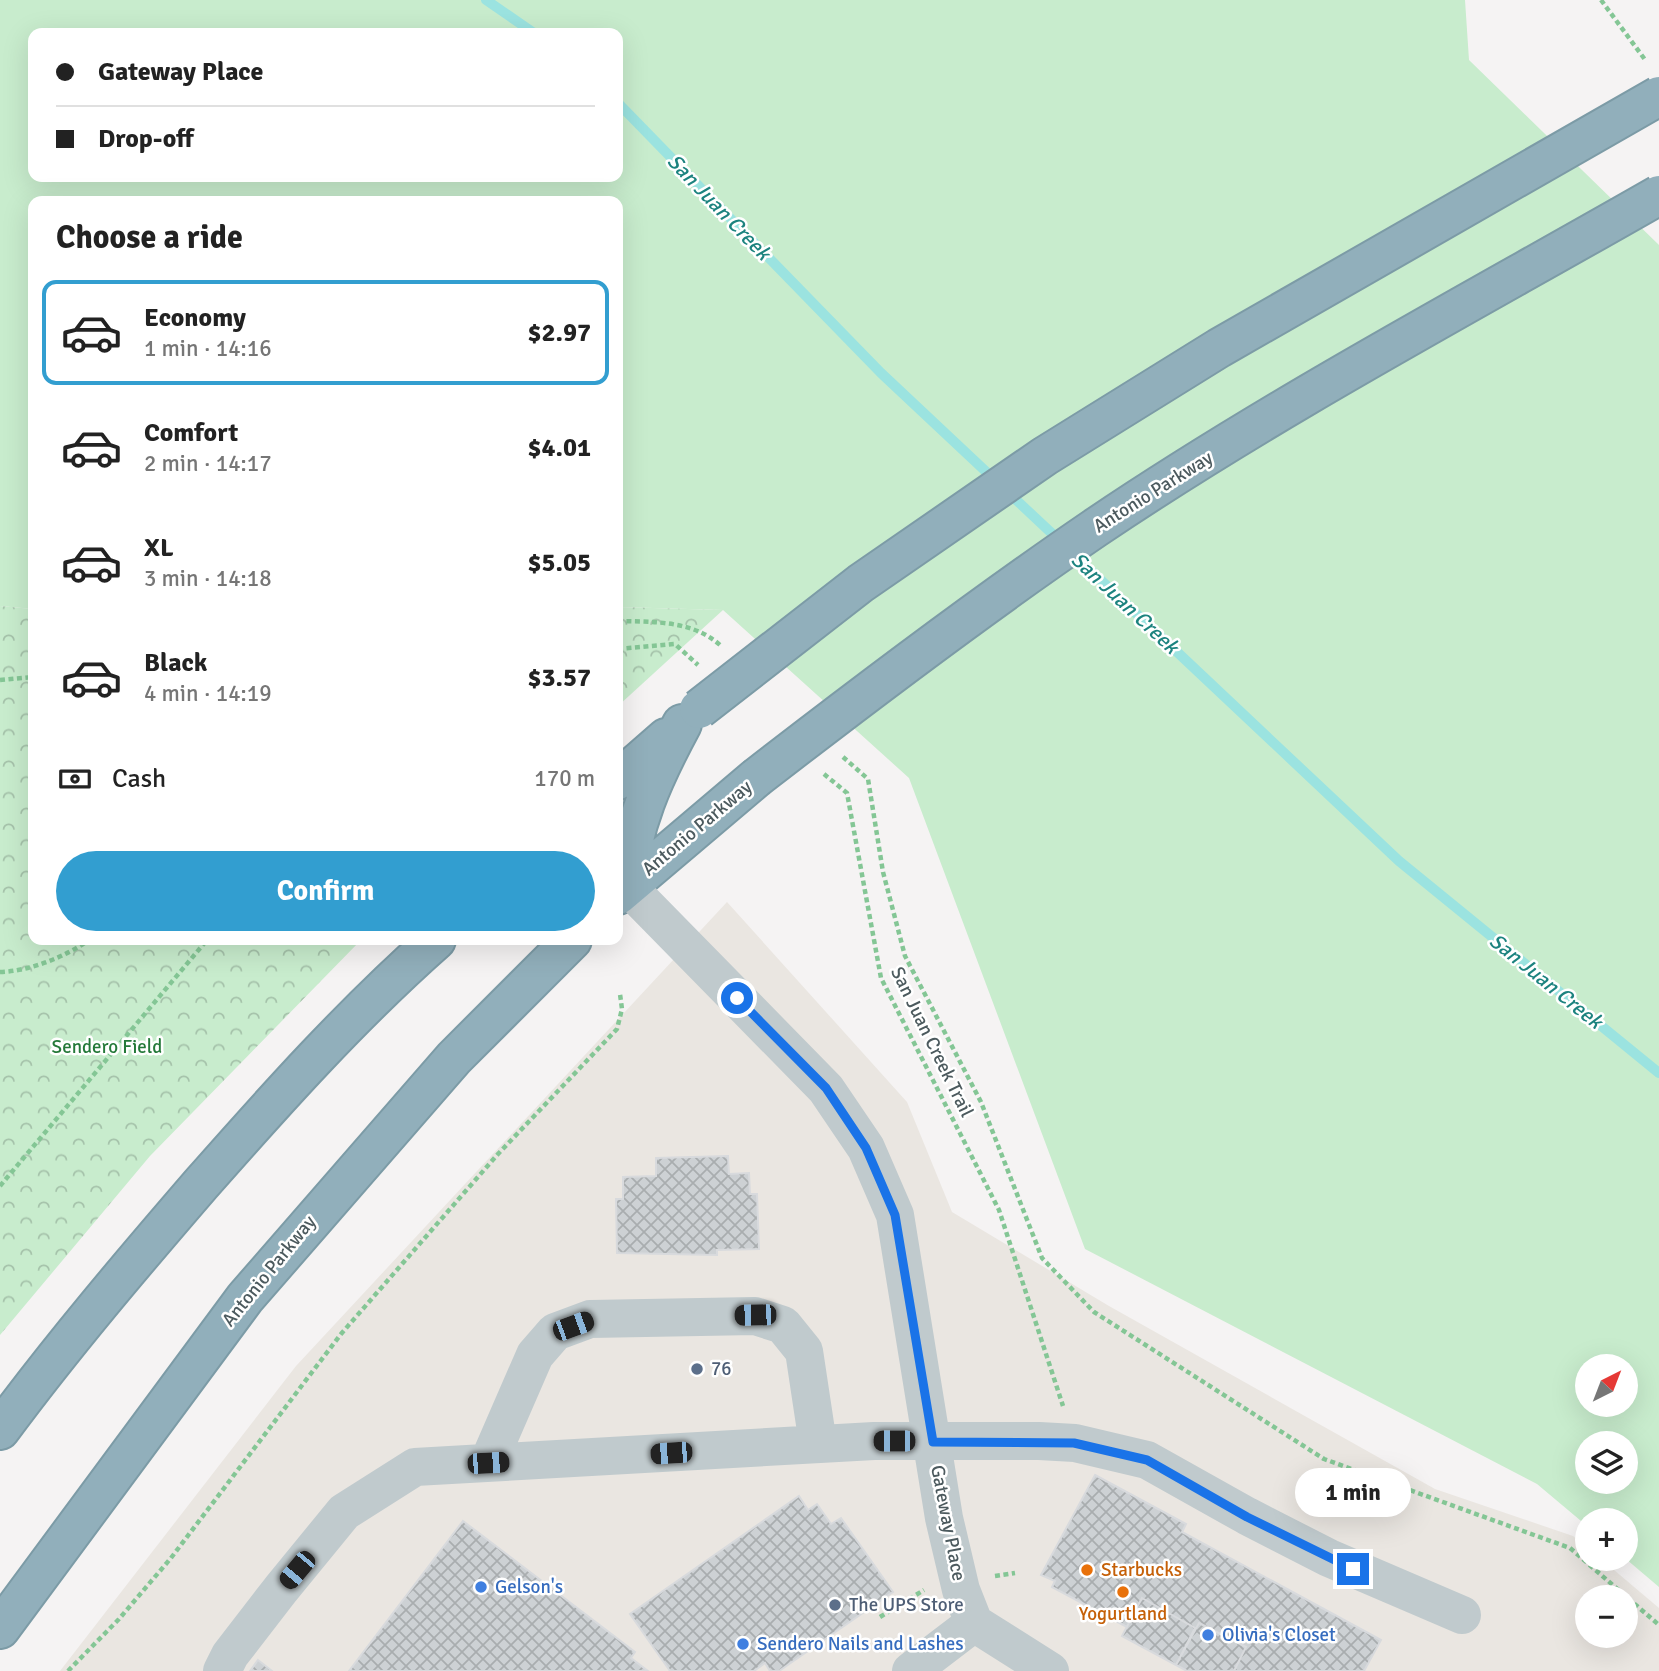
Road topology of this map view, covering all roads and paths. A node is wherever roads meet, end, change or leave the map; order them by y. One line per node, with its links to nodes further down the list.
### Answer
1 (1601, 0): 2 (path)
2 (1655, 82): 10 (highway, bridge)
3 (1659, 195): 14 (highway, Antonio Parkway, bridge)
4 (623, 621): 6 (path)
5 (623, 649): 7 (path)
6 (729, 653)
7 (705, 670)
8 (28, 677): 9 (path)
9 (0, 680)
10 (690, 716): 13 (highway); 14 (highway)
11 (838, 752): 31 (path)
12 (816, 767): 24 (path, San Juan Creek Trail)
13 (623, 776)
14 (623, 891): 23 (lane, Gateway Place)
15 (82, 945): 19 (path)
16 (203, 945): 21 (path)
17 (430, 945): 22 (highway)
18 (567, 945): 32 (highway, Antonio Parkway)
19 (0, 972)
20 (620, 994): 33 (path)
21 (0, 1186)
22 (0, 1430)
23 (933, 1442): 24 (lane); 25 (lane); 27 (lane, Gateway Place)
24 (1074, 1443): 28 (lane)
25 (818, 1444): 26 (lane); 26 (lane)
26 (488, 1463): 34 (lane)
27 (960, 1582): 29 (path); 30 (lane, Gateway Place)
28 (1462, 1615)
29 (880, 1617)
30 (974, 1623): 35 (lane); 36 (lane)
31 (1659, 1625)
32 (0, 1629)
33 (68, 1671)
34 (222, 1671)
35 (911, 1671)
36 (1050, 1671)

